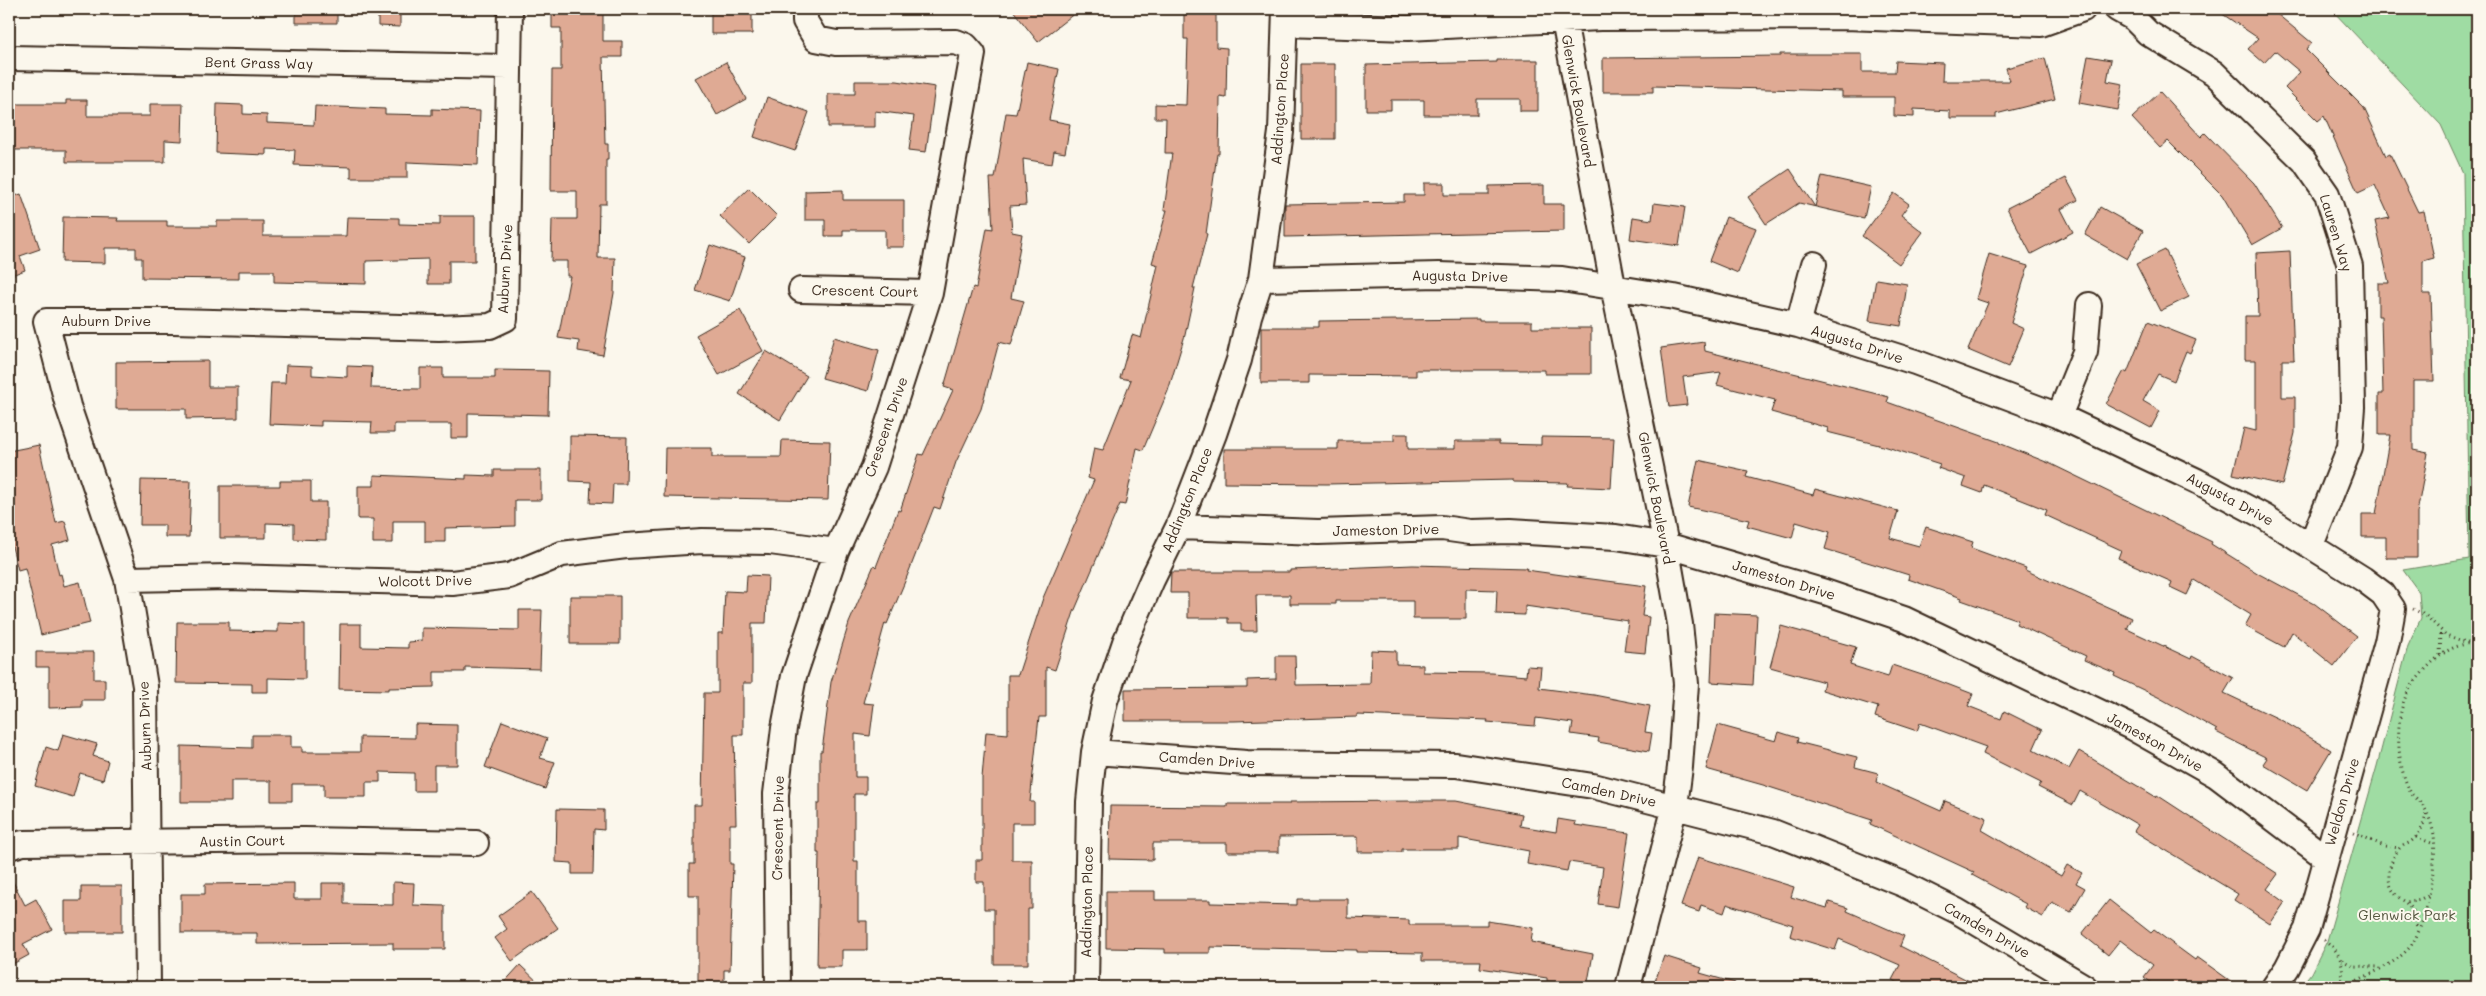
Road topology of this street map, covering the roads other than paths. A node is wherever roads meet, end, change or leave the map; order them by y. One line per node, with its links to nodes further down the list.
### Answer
1 (510, 9): 8 (street, Auburn Drive)
2 (805, 9): 13 (street, Crescent Drive)
3 (2083, 9): 5 (street)
4 (2117, 9): 19 (street, Lauren Way)
5 (1562, 14): 6 (street); 11 (street, Glenwick Boulevard)
6 (1285, 16): 10 (street, Addington Place)
7 (9, 58): 8 (street, Bent Grass Way)
8 (509, 67): 21 (street, Auburn Drive)
9 (1814, 264): 15 (street)
10 (1261, 279): 11 (street, Augusta Drive); 17 (street, Addington Place)
11 (1613, 286): 15 (street, Augusta Drive); 18 (street, Glenwick Boulevard)
12 (801, 290): 13 (street, Crescent Court)
13 (930, 293): 20 (street, Crescent Drive)
14 (2089, 305): 16 (street)
15 (1798, 325): 16 (street, Augusta Drive)
16 (2059, 416): 19 (street, Augusta Drive)
17 (1178, 527): 18 (street, Jameston Drive); 23 (street, Addington Place)
18 (1666, 546): 24 (street, Glenwick Boulevard); 28 (street, Jameston Drive)
19 (2311, 546): 22 (street, Augusta Drive)
20 (836, 551): 21 (street, Wolcott Drive); 30 (street, Crescent Drive)
21 (127, 579): 25 (street, Auburn Drive)
22 (2393, 609): 28 (street, Weldon Drive)
23 (1094, 752): 24 (street, Camden Drive); 31 (street, Addington Place)
24 (1675, 806): 32 (street, Glenwick Boulevard); 33 (street, Camden Drive)
25 (147, 842): 26 (street, Austin Court); 27 (street, Austin Court); 29 (street, Auburn Drive)
26 (476, 843)
27 (9, 847)
28 (2326, 858): 34 (street, Weldon Drive)
29 (148, 987)
30 (778, 987)
31 (1086, 987)
32 (1628, 987)
33 (2085, 987)
34 (2274, 987)

